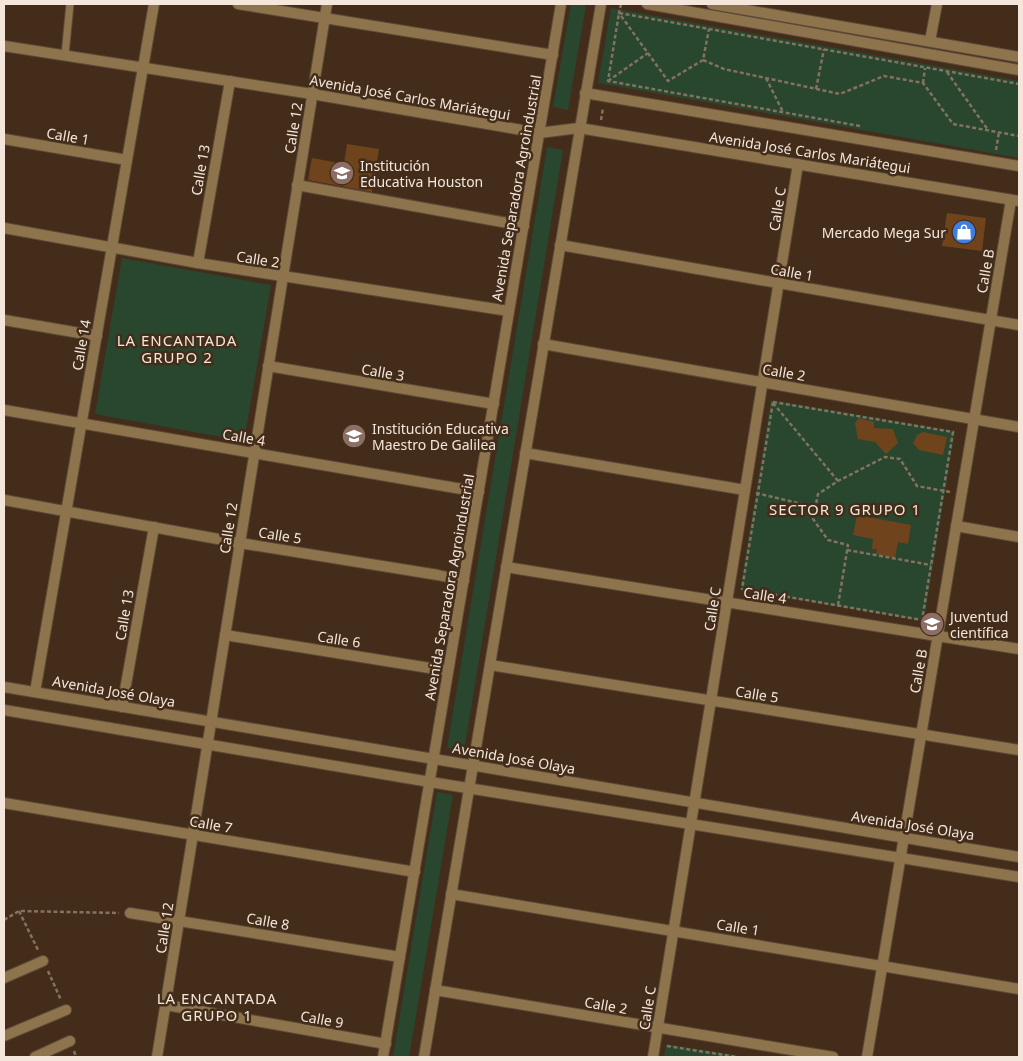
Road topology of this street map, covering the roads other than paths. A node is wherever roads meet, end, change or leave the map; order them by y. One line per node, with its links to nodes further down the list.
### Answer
1 (70, 4): 14 (lane)
2 (154, 4): 17 (street, Calle 14)
3 (238, 4): 11 (street)
4 (327, 4): 11 (street, Calle 12)
5 (561, 4): 15 (street, Avenida Separadora Agroindustrial)
6 (600, 4): 20 (street)
7 (647, 4): 10 (street)
8 (718, 4): 10 (street); 12 (street)
9 (937, 4): 12 (street)
10 (719, 16): 18 (street)
11 (324, 18): 15 (street); 21 (street, Calle 12)
12 (930, 41): 16 (street)
13 (4, 46): 14 (street, Avenida José Carlos Mariátegui)
14 (65, 55): 17 (street, Avenida José Carlos Mariátegui)
15 (553, 55): 23 (street, Avenida Separadora Agroindustrial)
16 (1019, 56)
17 (143, 68): 19 (street, Avenida José Carlos Mariátegui); 25 (street, Calle 14)
18 (1019, 70)
19 (230, 81): 21 (street, Avenida José Carlos Mariátegui); 34 (street, Calle 13)
20 (585, 93): 22 (street); 27 (street, Avenida José Carlos Mariátegui)
21 (312, 94): 23 (street, Avenida José Carlos Mariátegui); 28 (street, Calle 12)
22 (579, 128): 23 (street, Avenida José Carlos Mariátegui); 26 (street, Avenida José Carlos Mariátegui); 32 (street)
23 (539, 133): 30 (street, Avenida Separadora Agroindustrial)
24 (4, 139): 25 (street, Calle 1)
25 (127, 160): 33 (street, Calle 14)
26 (798, 164): 29 (street, Avenida José Carlos Mariátegui); 36 (street, Calle C)
27 (1019, 166)
28 (297, 186): 30 (street); 35 (street, Calle 12)
29 (1015, 201): 39 (street, Calle B)
30 (524, 226): 37 (street, Avenida Separadora Agroindustrial)
31 (4, 228): 33 (street, Calle 2)
32 (560, 245): 36 (street, Calle 1); 42 (street)
33 (112, 248): 34 (street, Calle 2); 41 (street, Calle 14)
34 (198, 263): 35 (street, Calle 2)
35 (283, 277): 37 (street, Calle 2); 43 (street, Calle 12)
36 (779, 283): 39 (street, Calle 1); 44 (street, Calle C)
37 (509, 311): 45 (street, Avenida Separadora Agroindustrial)
38 (4, 320): 41 (street)
39 (991, 320): 40 (street, Calle 1); 47 (street, Calle B)
40 (1019, 325)
41 (96, 336): 48 (street, Calle 14)
42 (543, 344): 44 (street, Calle 2); 51 (street)
43 (268, 366): 45 (street, Calle 3); 50 (street, Calle 12)
44 (763, 382): 47 (street, Calle 2); 52 (street, Calle C)
45 (494, 404): 53 (street, Avenida Separadora Agroindustrial)
46 (4, 410): 48 (street, Calle 4)
47 (974, 419): 49 (street, Calle 2); 56 (street, Calle B)
48 (82, 423): 50 (street, Calle 4); 55 (street, Calle 14)
49 (1019, 427)
50 (254, 453): 53 (street, Calle 4); 59 (street, Calle 12)
51 (525, 453): 52 (street); 60 (street)
52 (745, 490): 62 (street, Calle C)
53 (479, 492): 61 (street, Avenida Separadora Agroindustrial)
54 (4, 500): 55 (street, Calle 5)
55 (66, 512): 57 (street, Calle 5); 69 (street, Calle 14)
56 (956, 526): 58 (street); 64 (street, Calle B)
57 (154, 527): 59 (street, Calle 5); 71 (street, Calle 13)
58 (1019, 538)
59 (240, 543): 61 (street, Calle 5); 63 (street, Calle 12)
60 (506, 567): 62 (street, Calle 4); 66 (street)
61 (464, 581): 67 (street, Avenida Separadora Agroindustrial)
62 (727, 602): 64 (street, Calle 4); 70 (street, Calle C)
63 (225, 635): 67 (street, Calle 6); 73 (street, Calle 12)
64 (938, 636): 65 (street, Calle 4); 74 (street, Calle B)
65 (1019, 649)
66 (490, 665): 70 (street, Calle 5); 78 (street)
67 (448, 671): 77 (street, Avenida Separadora Agroindustrial)
68 (4, 687): 69 (street, Avenida José Olaya)
69 (35, 692): 71 (street, Avenida José Olaya)
70 (711, 700): 74 (street, Calle 5); 81 (street, Calle C)
71 (122, 706): 73 (street, Avenida José Olaya)
72 (4, 710): 75 (street)
73 (211, 722): 75 (street, Calle 12); 77 (street, Avenida José Olaya)
74 (921, 734): 76 (street, Calle 5); 85 (street, Calle B)
75 (208, 744): 79 (street); 84 (street, Calle 12)
76 (1019, 750)
77 (434, 758): 78 (street, Avenida José Olaya); 79 (street, Avenida Separadora Agroindustrial)
78 (472, 766): 80 (street); 81 (street, Avenida José Olaya)
79 (430, 782): 80 (street); 88 (street, Avenida Separadora Agroindustrial)
80 (469, 788): 83 (street); 90 (street)
81 (694, 802): 83 (street, Calle C); 85 (street, Avenida José Olaya)
82 (4, 803): 84 (street, Calle 7)
83 (691, 823): 87 (street); 93 (street, Calle C)
84 (193, 835): 88 (street, Calle 7); 92 (street, Calle 12)
85 (904, 838): 86 (street, Avenida José Olaya); 87 (street, Calle B)
86 (1019, 856)
87 (901, 858): 89 (street); 96 (street, Calle B)
88 (415, 872): 94 (street, Avenida Separadora Agroindustrial)
89 (1019, 877)
90 (451, 894): 93 (street, Calle 1); 99 (street)
91 (130, 913): 92 (street, Calle 8)
92 (180, 920): 94 (street, Calle 8); 100 (street, Calle 12)
93 (674, 931): 96 (street, Calle 1); 102 (street, Calle C)
94 (400, 957): 105 (street, Avenida Separadora Agroindustrial)
95 (43, 960): 97 (street)
96 (883, 966): 98 (street, Calle 1); 112 (street, Calle B)
97 (4, 978)
98 (1019, 989)
99 (435, 990): 102 (street, Calle 2); 109 (street)
100 (166, 1005): 105 (street, Calle 9); 107 (street, Calle 12)
101 (66, 1010): 103 (street)
102 (658, 1028): 110 (street, Calle C); 111 (street, Calle 2)
103 (4, 1036)
104 (70, 1042): 106 (street)
105 (386, 1044): 108 (street, Avenida Separadora Agroindustrial)
106 (35, 1057)
107 (157, 1057)
108 (383, 1057)
109 (424, 1057)
110 (653, 1057)
111 (833, 1057)
112 (867, 1057)

